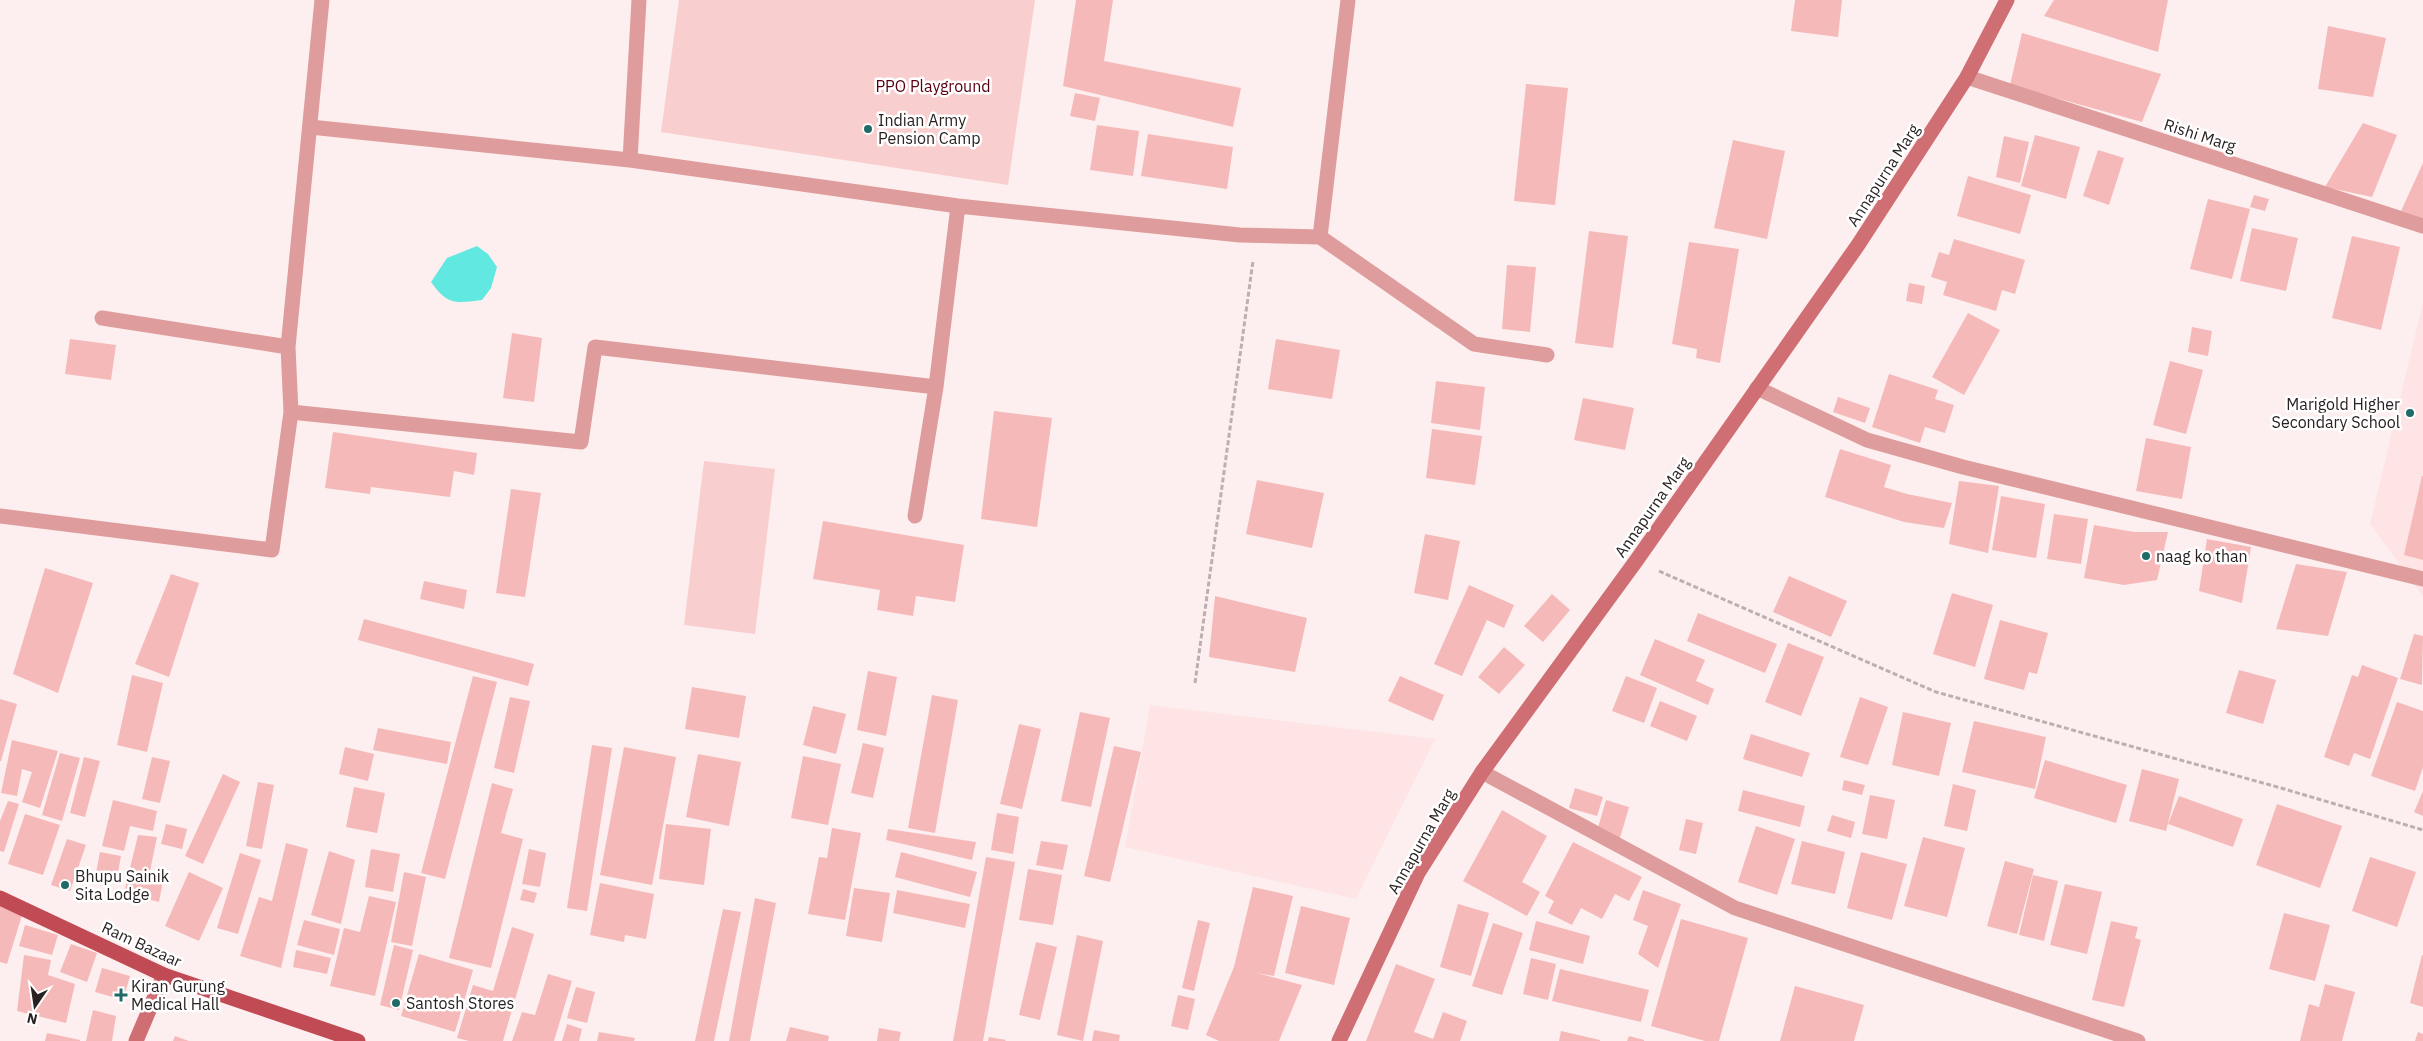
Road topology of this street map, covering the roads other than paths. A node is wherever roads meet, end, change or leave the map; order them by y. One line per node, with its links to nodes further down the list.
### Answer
1 (322, 0): 6 (street)
2 (639, 0): 7 (street)
3 (1348, 0): 10 (street)
4 (2007, 0): 5 (main road, Annapurna Marg)
5 (1967, 77): 9 (street, Rishi Marg); 15 (main road, Annapurna Marg)
6 (310, 127): 7 (street); 12 (street)
7 (630, 160): 8 (street)
8 (958, 206): 10 (street); 14 (street)
9 (2423, 226)
10 (1320, 237): 13 (street)
11 (102, 318): 12 (street)
12 (288, 347): 16 (street)
13 (1547, 355)
14 (936, 387): 16 (street); 18 (street)
15 (1757, 388): 19 (street); 20 (main road, Annapurna Marg)
16 (291, 412): 17 (street)
17 (0, 516)
18 (915, 516)
19 (2423, 579)
20 (1482, 772): 25 (main road, Annapurna Marg); 26 (street)
21 (0, 898): 22 (main road, Ram Bazaar)
22 (164, 975): 23 (main road); 24 (main road, Ram Bazaar)
23 (136, 1041)
24 (358, 1041)
25 (1340, 1041)
26 (2138, 1041)

